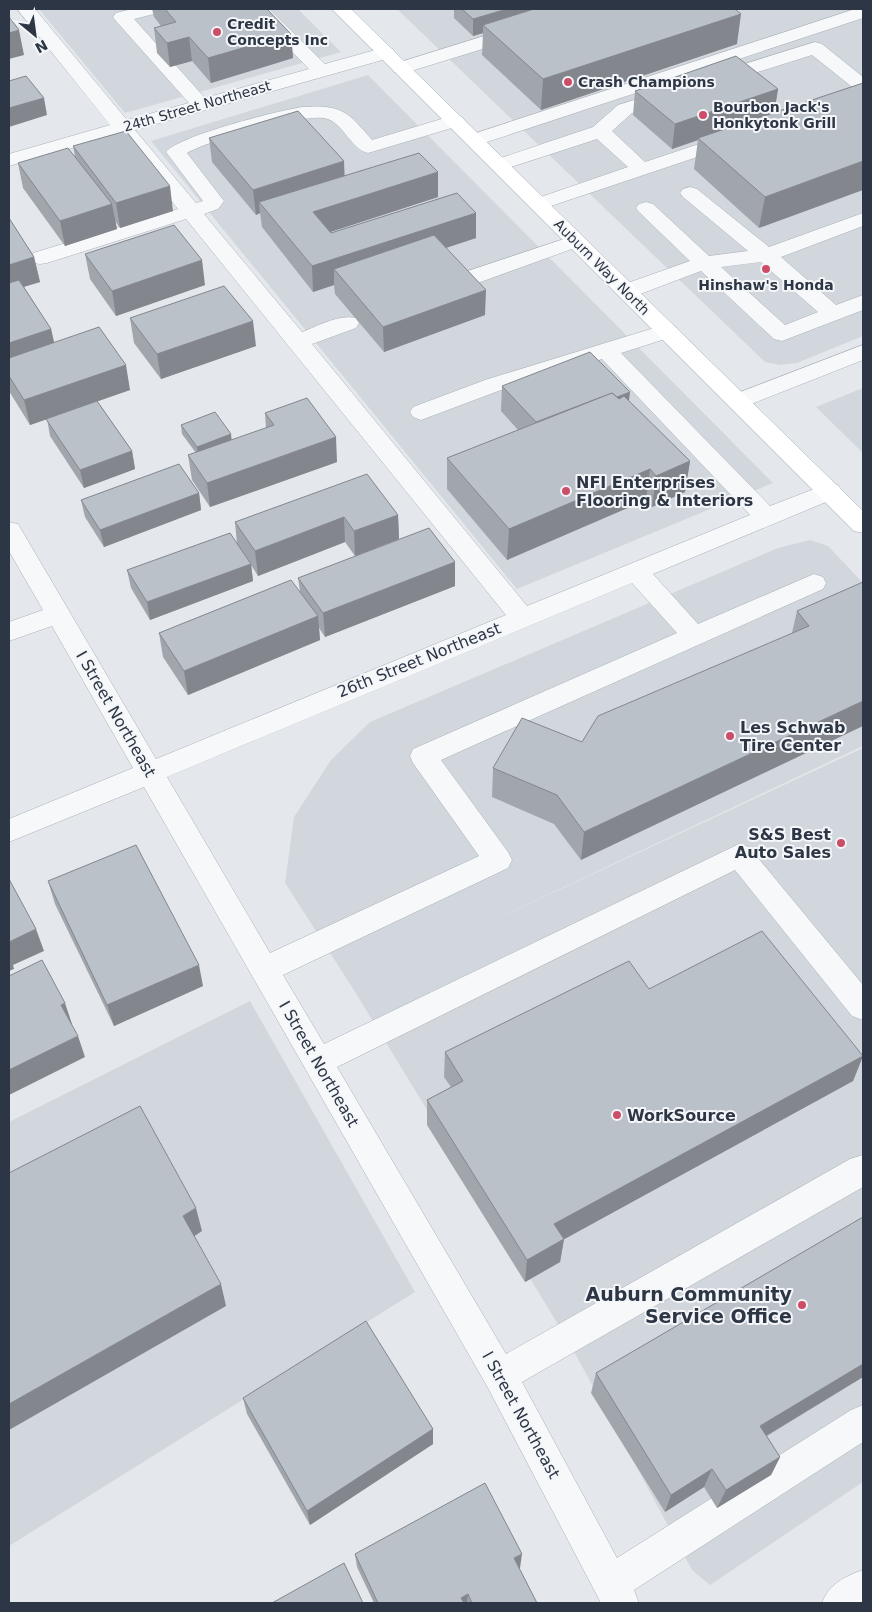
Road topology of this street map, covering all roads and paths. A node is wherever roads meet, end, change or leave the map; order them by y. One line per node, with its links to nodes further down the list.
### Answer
1 (26, 9): 19 (street)
2 (259, 9): 13 (street)
3 (341, 9): 10 (main road, Auburn Way North)
4 (580, 9): 12 (street)
5 (146, 10): 8 (street); 17 (street)
6 (863, 12): 7 (street)
7 (796, 34): 9 (street); 22 (street)
8 (172, 48)
9 (815, 48): 14 (street); 16 (street)
10 (386, 53): 12 (main road, Auburn Way North); 13 (street, 24th Street Northeast)
11 (185, 63): 17 (street)
12 (401, 68): 18 (main road, Auburn Way North)
13 (320, 71): 17 (street, 24th Street Northeast)
14 (724, 77)
15 (697, 86): 20 (street)
16 (863, 86)
17 (209, 103): 19 (street, 24th Street Northeast)
18 (454, 121): 22 (main road, Auburn Way North); 23 (street)
19 (121, 128): 24 (street, 24th Street Northeast); 31 (street)
20 (600, 131): 26 (street); 27 (street)
21 (752, 132): 27 (street)
22 (474, 140): 26 (main road, Auburn Way North)
23 (368, 147): 25 (street); 31 (street)
24 (9, 160)
25 (384, 164)
26 (499, 165): 29 (main road, Auburn Way North)
27 (642, 169): 29 (street)
28 (690, 193): 34 (street)
29 (539, 204): 33 (main road, Auburn Way North)
30 (646, 208): 36 (street)
31 (190, 212): 35 (street); 43 (street)
32 (863, 219): 34 (street)
33 (576, 241): 37 (street); 38 (main road, Auburn Way North)
34 (766, 255): 36 (street); 40 (street)
35 (40, 258)
36 (704, 263): 38 (street); 40 (street)
37 (467, 279)
38 (627, 291): 42 (main road, Auburn Way North)
39 (863, 302): 40 (street)
40 (833, 314)
41 (348, 323): 43 (street)
42 (668, 331): 44 (street); 46 (main road, Auburn Way North)
43 (297, 342): 55 (street)
44 (606, 350): 47 (street); 49 (street)
45 (863, 352): 46 (street)
46 (738, 401): 48 (main road, Auburn Way North)
47 (421, 412)
48 (830, 491): 49 (street, 26th Street Northeast); 50 (main road, Auburn Way North)
49 (766, 517): 52 (street, 26th Street Northeast)
50 (863, 525)
51 (9, 530): 54 (street, I Street Northeast)
52 (636, 571): 55 (street, 26th Street Northeast); 57 (street)
53 (814, 583): 57 (street)
54 (58, 614): 56 (street); 58 (street, I Street Northeast)
55 (523, 618): 58 (street, 26th Street Northeast)
56 (9, 632)
57 (694, 636): 60 (street)
58 (150, 772): 59 (street, 26th Street Northeast); 60 (street, I Street Northeast)
59 (9, 831)
60 (264, 970): 62 (street, I Street Northeast)
61 (863, 1007): 62 (street)
62 (318, 1062): 64 (street, I Street Northeast)
63 (863, 1172): 64 (street)
64 (500, 1376): 67 (street, I Street Northeast)
65 (863, 1422): 67 (street)
66 (863, 1588): 68 (street)
67 (616, 1593)
68 (840, 1603)

